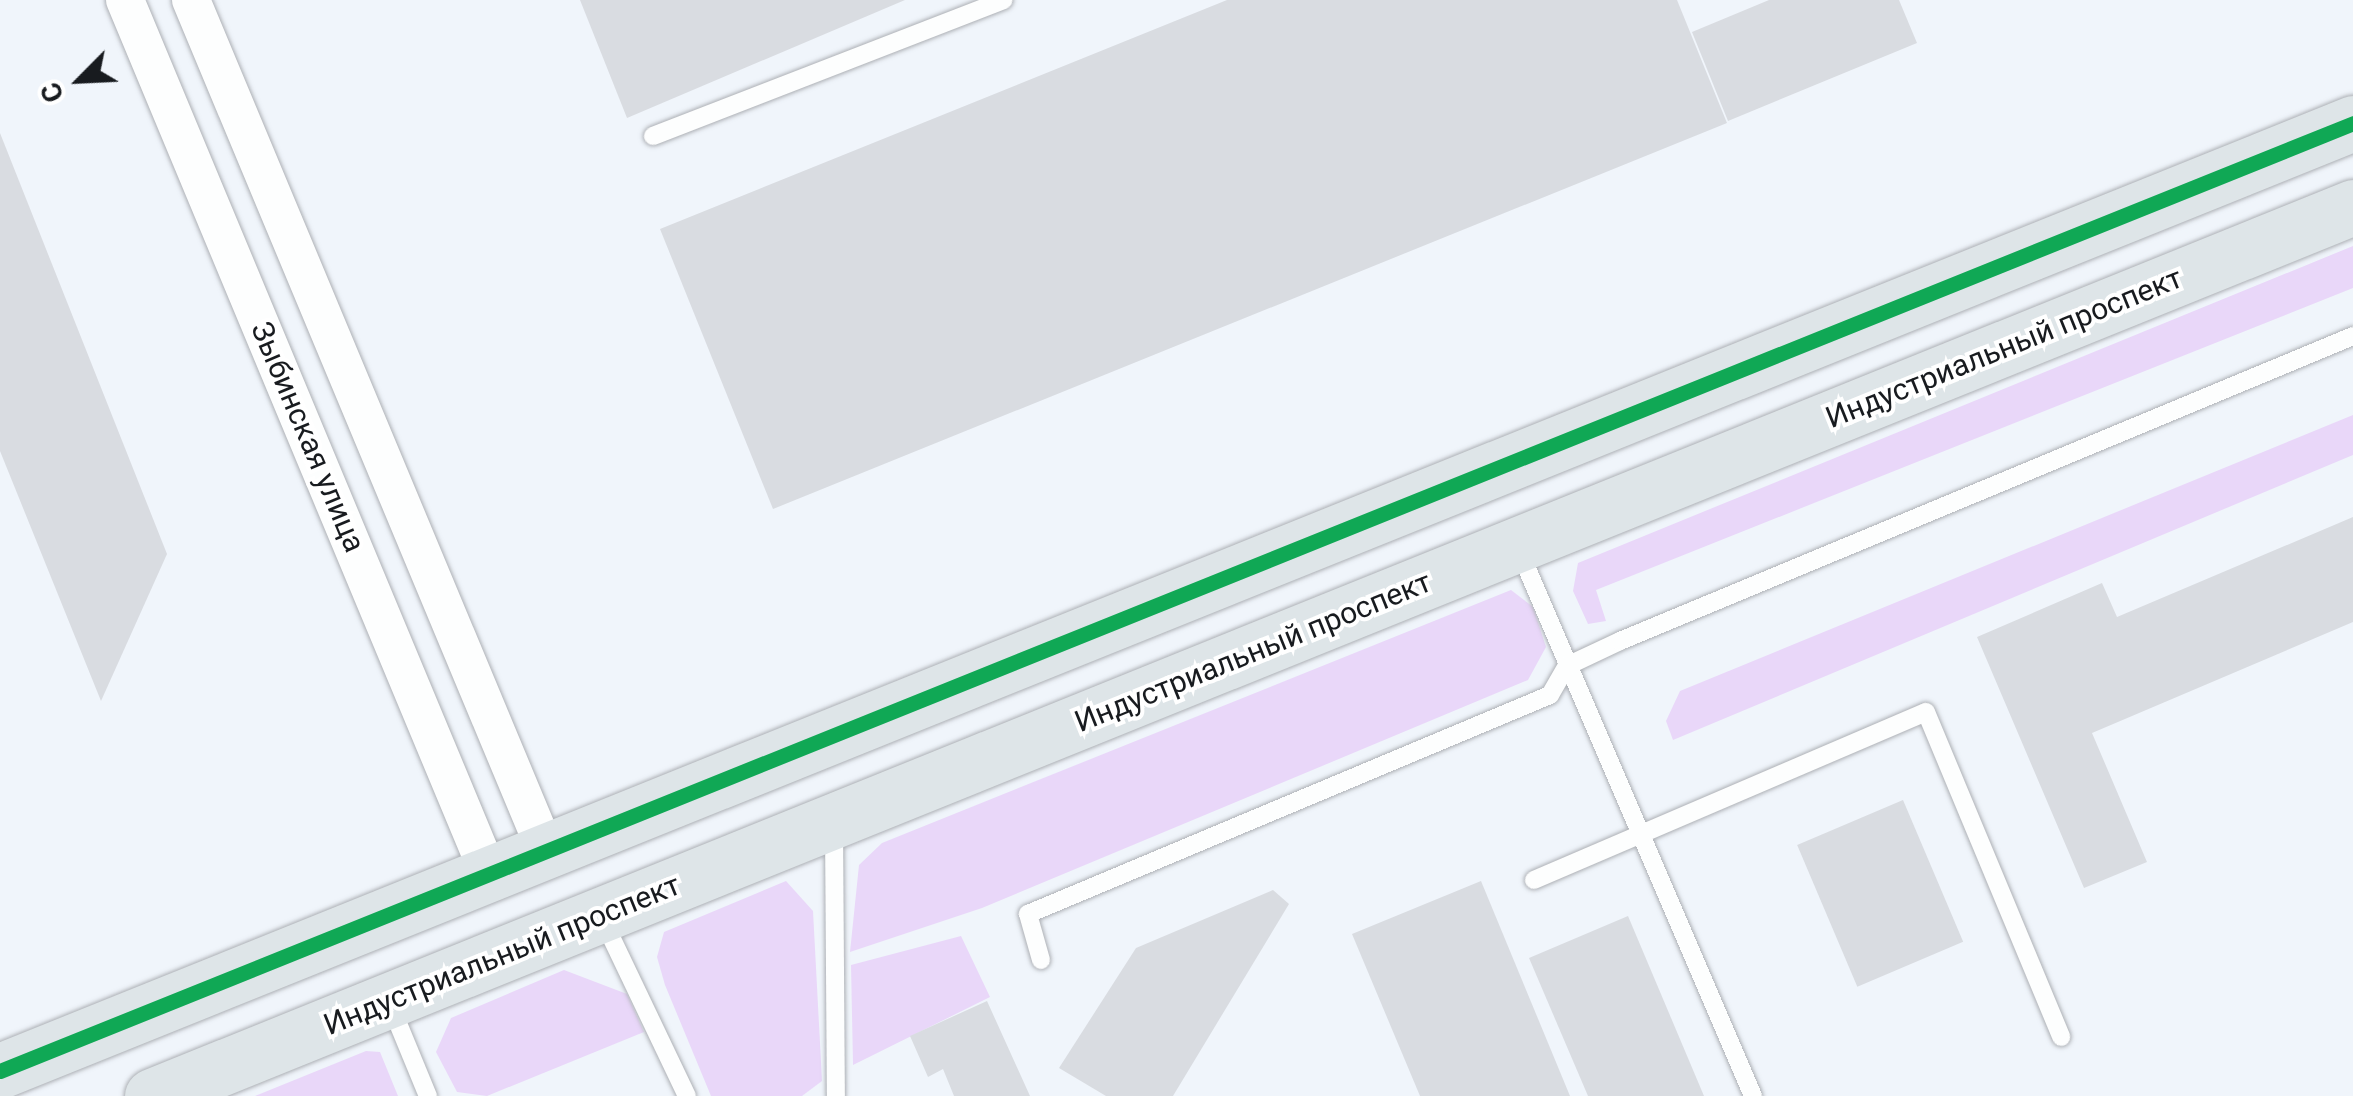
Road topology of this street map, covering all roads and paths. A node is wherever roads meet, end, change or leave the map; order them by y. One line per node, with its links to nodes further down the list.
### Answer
1 (125, 0): 13 (street, Зыбинская улица)
2 (190, 0): 12 (street, Зыбинская улица)
3 (1004, 0): 5 (lane)
4 (2353, 123): 12 (main road)
5 (654, 136)
6 (2353, 207): 8 (main road, Индустриальный проспект)
7 (2353, 336): 9 (lane)
8 (1517, 545): 9 (lane); 10 (main road, Индустриальный проспект)
9 (1567, 666): 11 (lane); 16 (lane)
10 (834, 822): 15 (main road, Индустриальный проспект); 23 (lane)
11 (1640, 833): 14 (lane); 18 (lane); 24 (lane)
12 (546, 852): 13 (main road)
13 (489, 874): 19 (main road)
14 (1534, 880)
15 (600, 915): 17 (main road, Индустриальный проспект); 22 (lane)
16 (1041, 960)
17 (388, 1001): 20 (main road, Индустриальный проспект); 21 (lane)
18 (2061, 1037)
19 (0, 1071)
20 (152, 1096)
21 (428, 1096)
22 (687, 1096)
23 (836, 1096)
24 (1753, 1096)

